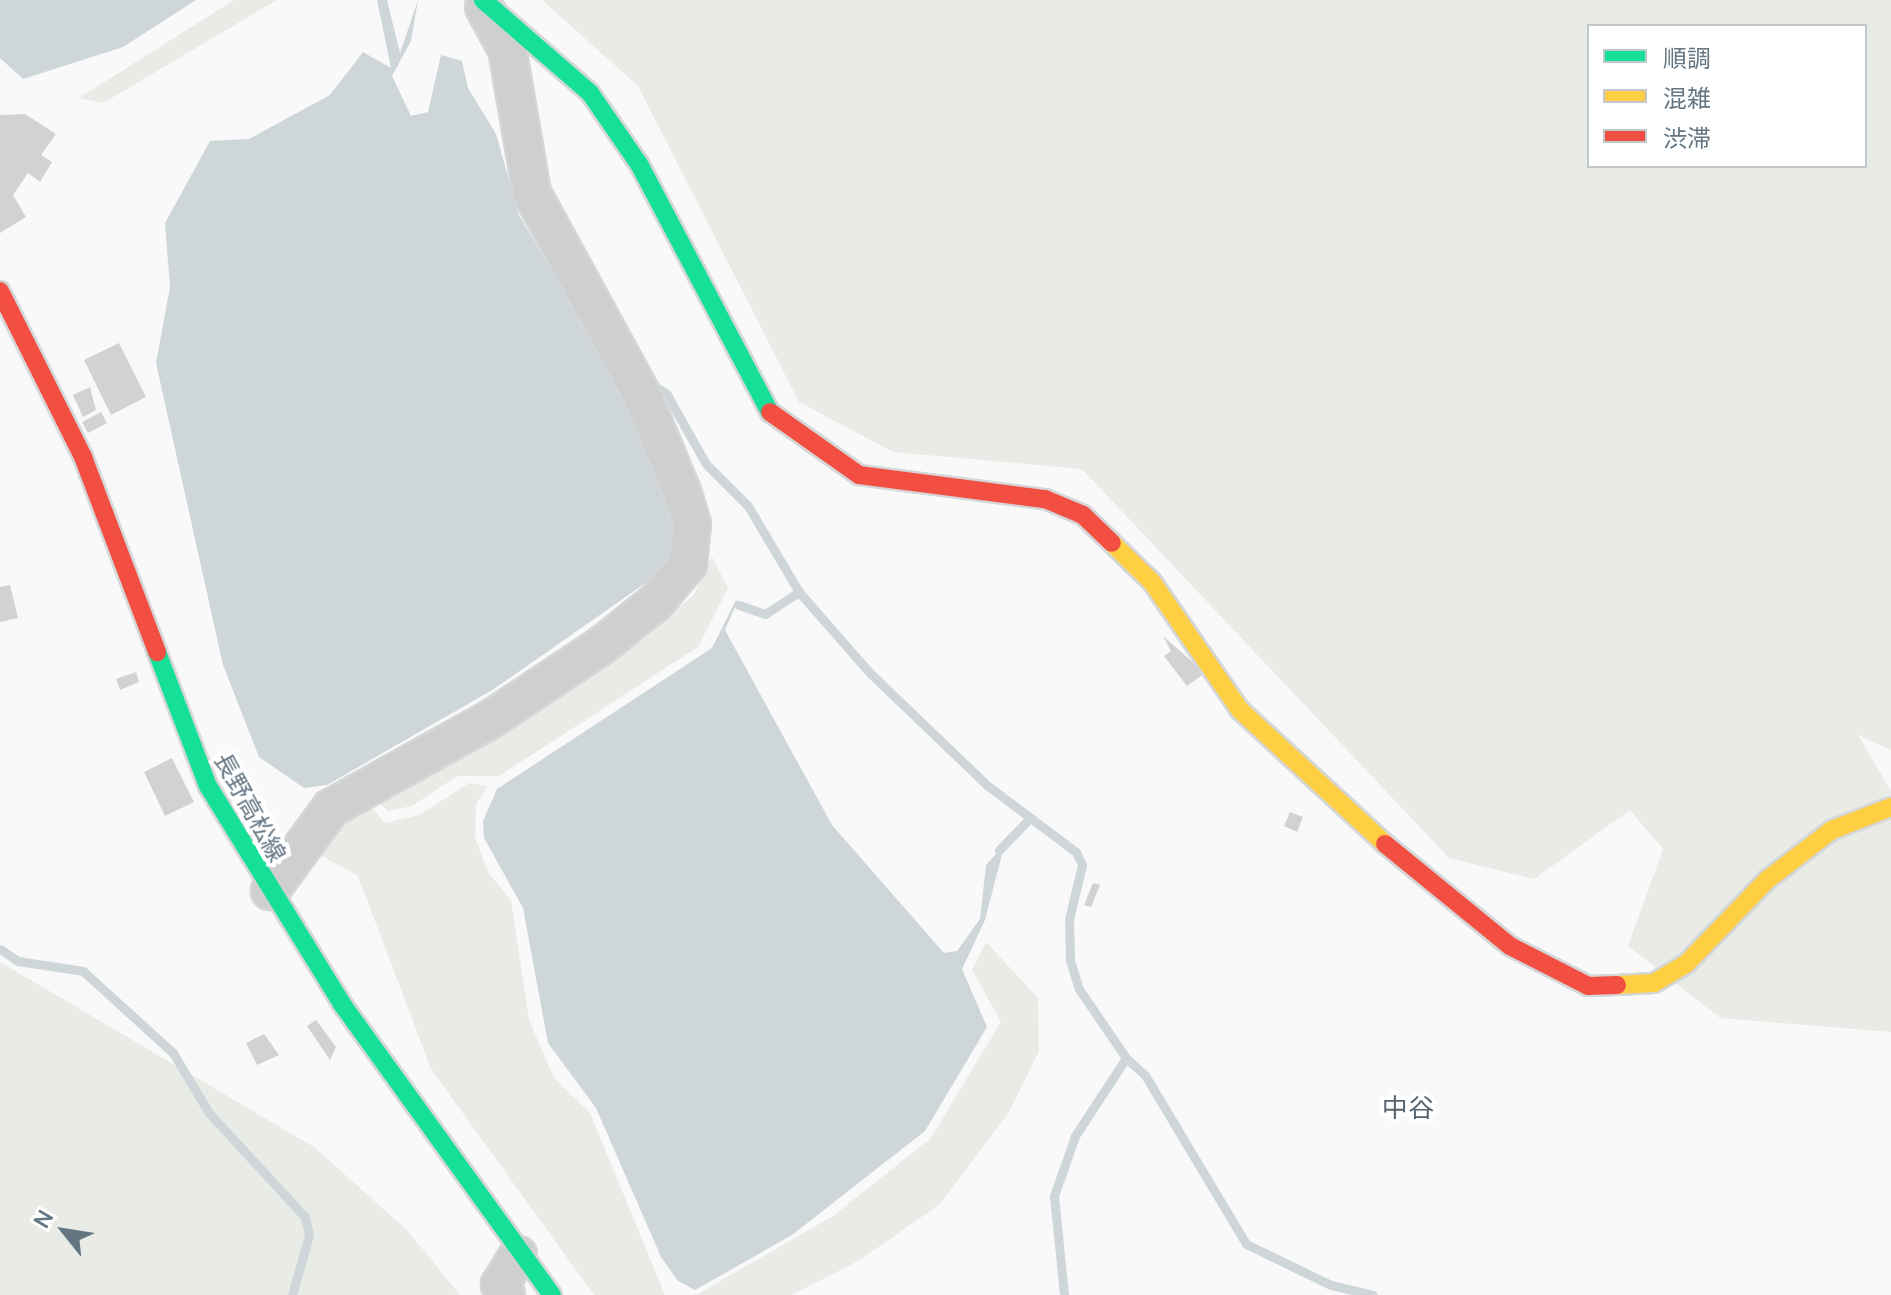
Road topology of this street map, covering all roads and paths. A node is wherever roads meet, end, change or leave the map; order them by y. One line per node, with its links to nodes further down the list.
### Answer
1 (482, 0): 3 (street); 4 (street)
2 (0, 291): 4 (street, 長野高松線)
3 (1891, 807)
4 (270, 891): 5 (street, 長野高松線)
5 (518, 1255): 6 (street); 7 (street, 長野高松線)
6 (506, 1295)
7 (552, 1295)

